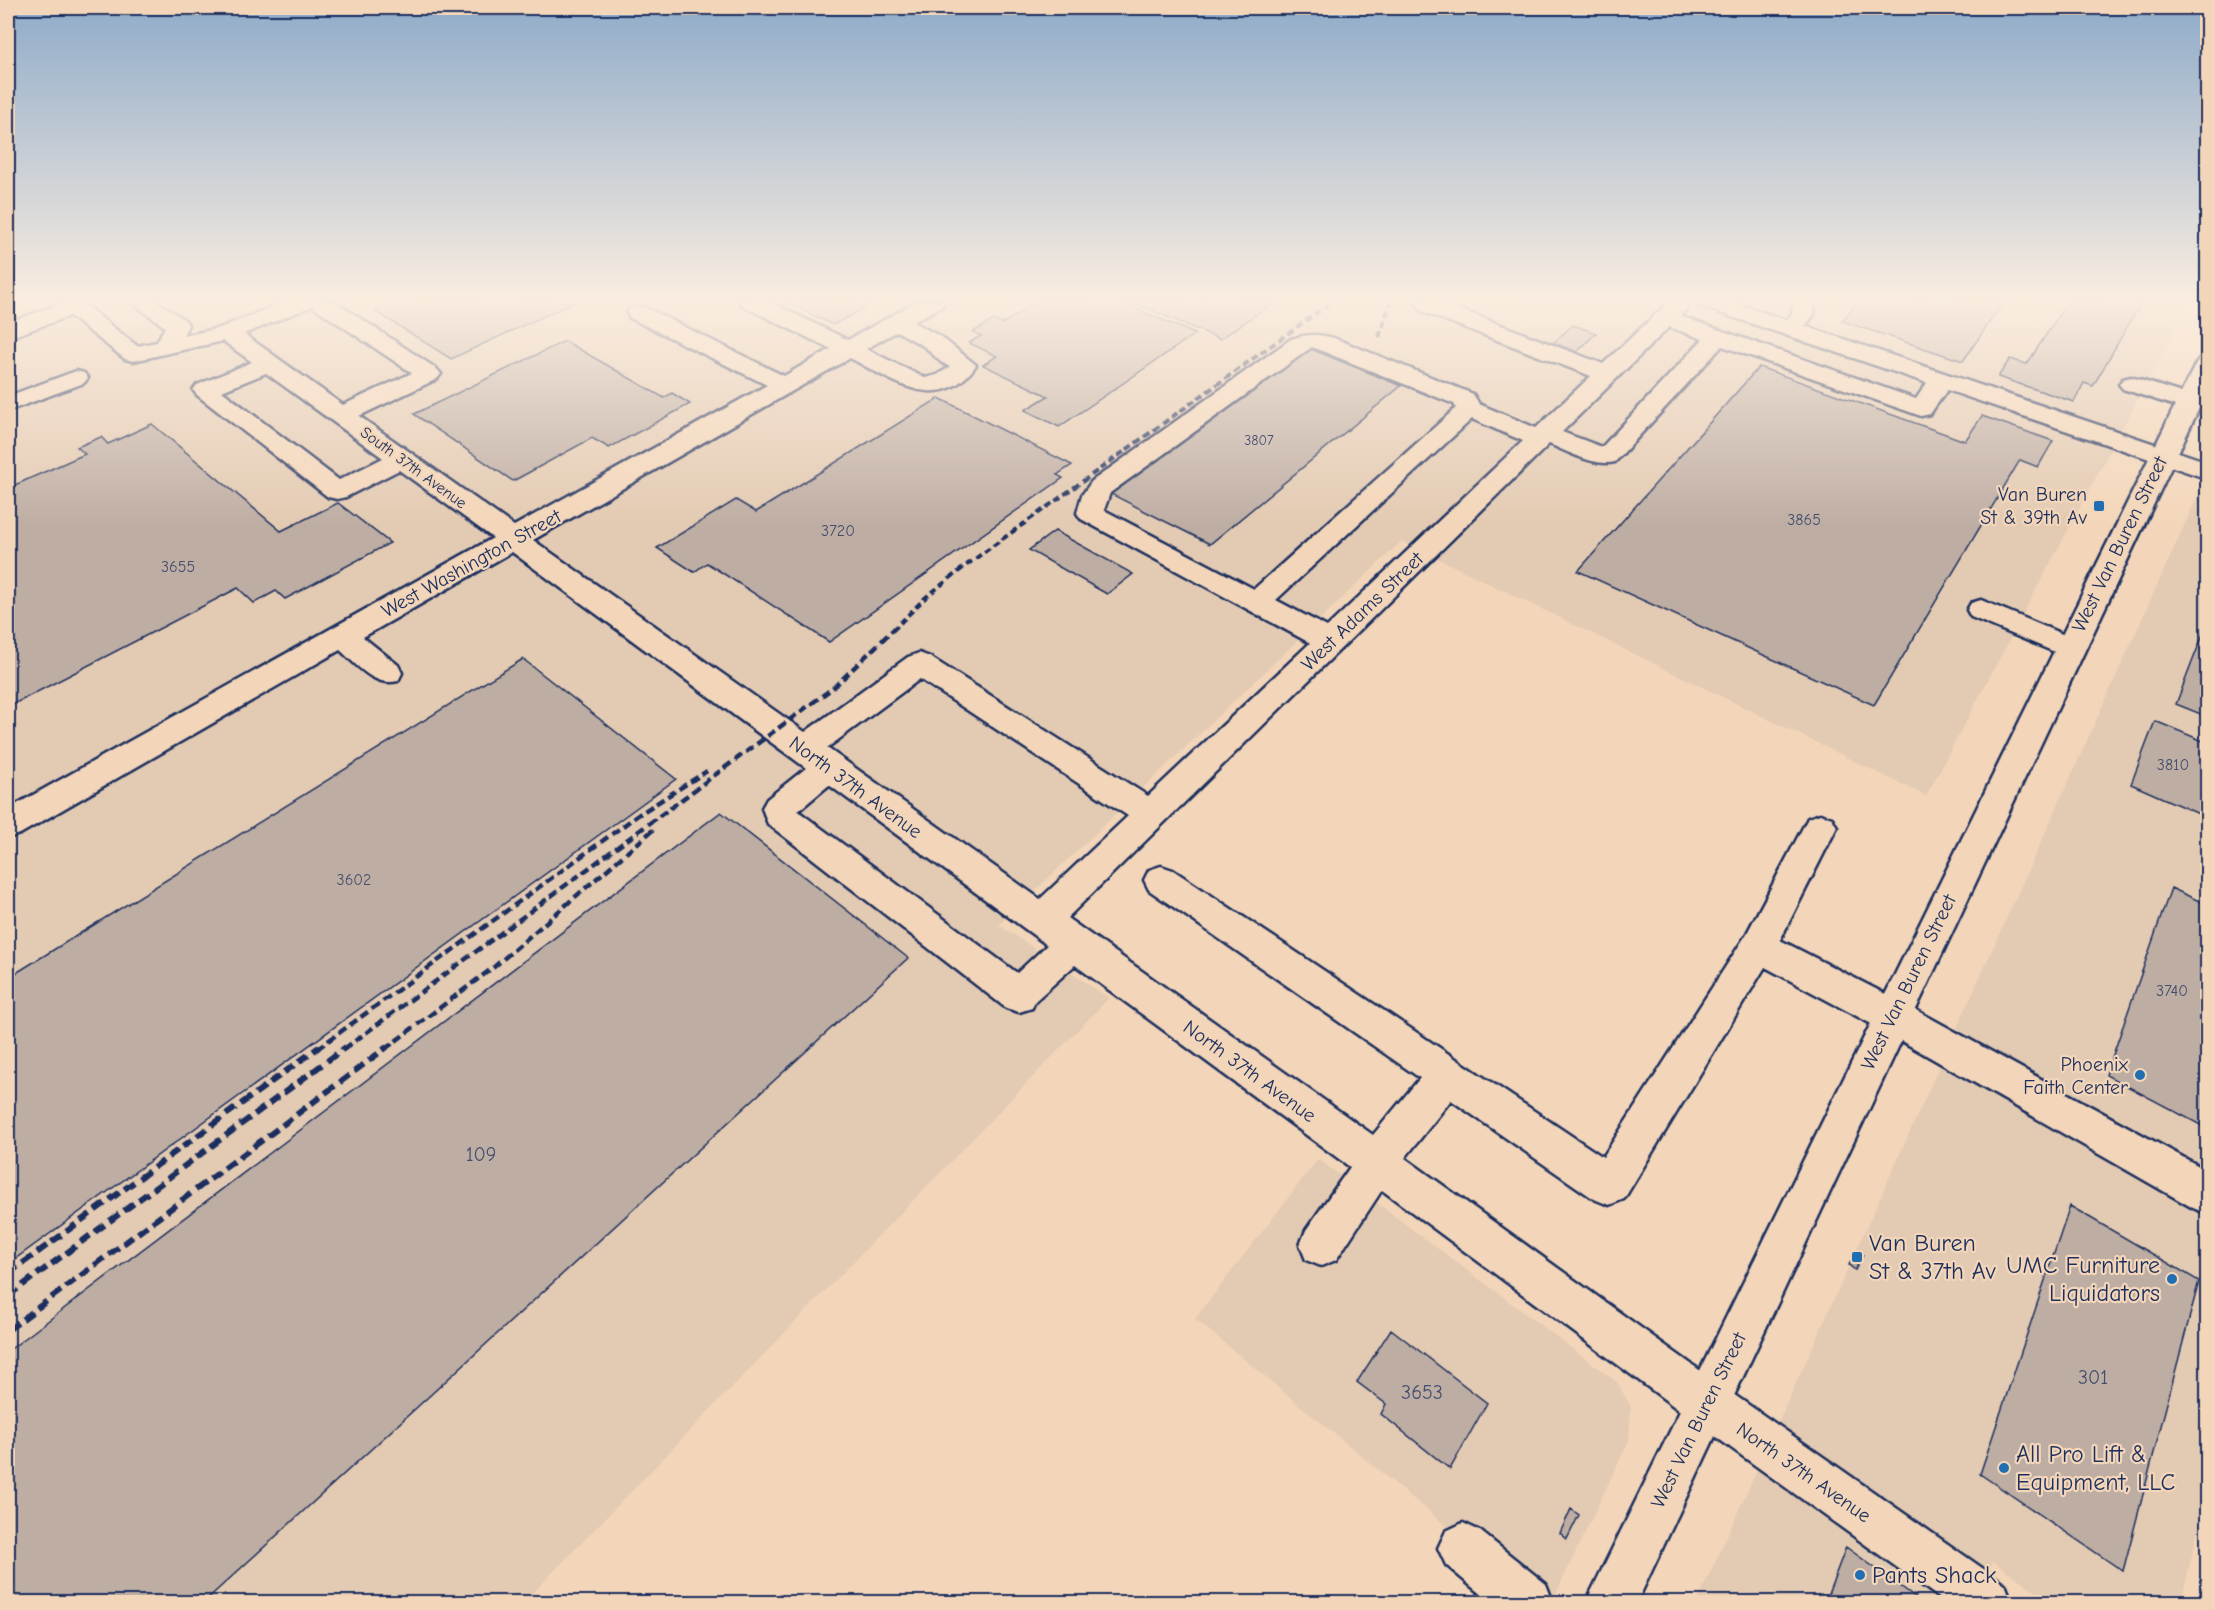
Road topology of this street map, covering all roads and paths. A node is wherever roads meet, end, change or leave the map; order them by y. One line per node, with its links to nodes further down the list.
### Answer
1 (238, 376): 25 (street)
2 (287, 376): 22 (street, South 37th Avenue)
3 (424, 376): 22 (street)
4 (767, 376): 18 (street)
5 (801, 376): 18 (street, West Washington Street)
6 (903, 376): 7 (street)
7 (951, 376)
8 (1255, 376): 28 (street)
9 (1407, 376): 21 (street)
10 (1605, 376): 23 (street, West Adams Street)
11 (1681, 376): 23 (street)
12 (1829, 376): 16 (street)
13 (1930, 376): 16 (street)
14 (2201, 376): 19 (street, West Van Buren Street)
15 (76, 378): 20 (street)
16 (1942, 380): 24 (street)
17 (2131, 384): 19 (street)
18 (785, 385): 27 (street, West Washington Street)
19 (2188, 403): 24 (street, West Van Buren Street)
20 (8, 404)
21 (1469, 409): 23 (street); 28 (street)
22 (342, 415): 25 (street, South 37th Avenue)
23 (1542, 436): 31 (street, West Adams Street)
24 (2163, 455): 26 (street); 32 (street, West Van Buren Street)
25 (402, 458): 27 (street, South 37th Avenue)
26 (2208, 471)
27 (514, 538): 30 (street, West Washington Street); 34 (street, North 37th Avenue)
28 (1257, 602): 31 (street)
29 (1981, 610): 32 (street)
30 (342, 636): 33 (street); 36 (street, West Washington Street)
31 (1330, 641): 35 (street, West Adams Street)
32 (2069, 648): 42 (street, West Van Buren Street)
33 (387, 673)
34 (817, 758): 35 (street); 39 (street, North 37th Avenue); 40 (street)
35 (1151, 814): 39 (street, West Adams Street)
36 (8, 825)
37 (1820, 827): 41 (street)
38 (1161, 880): 43 (street)
39 (1041, 920): 40 (street, North 37th Avenue)
40 (1073, 943): 44 (street, North 37th Avenue)
41 (1758, 946): 42 (street); 43 (street)
42 (1892, 1016): 45 (street); 47 (street, West Van Buren Street)
43 (1447, 1075): 44 (street)
44 (1377, 1162): 46 (street); 47 (street, North 37th Avenue)
45 (2208, 1194)
46 (1321, 1245)
47 (1707, 1403): 50 (street, West Van Buren Street); 51 (street, North 37th Avenue)
48 (1463, 1548): 49 (street)
49 (1528, 1602)
50 (1611, 1602)
51 (1987, 1602)

